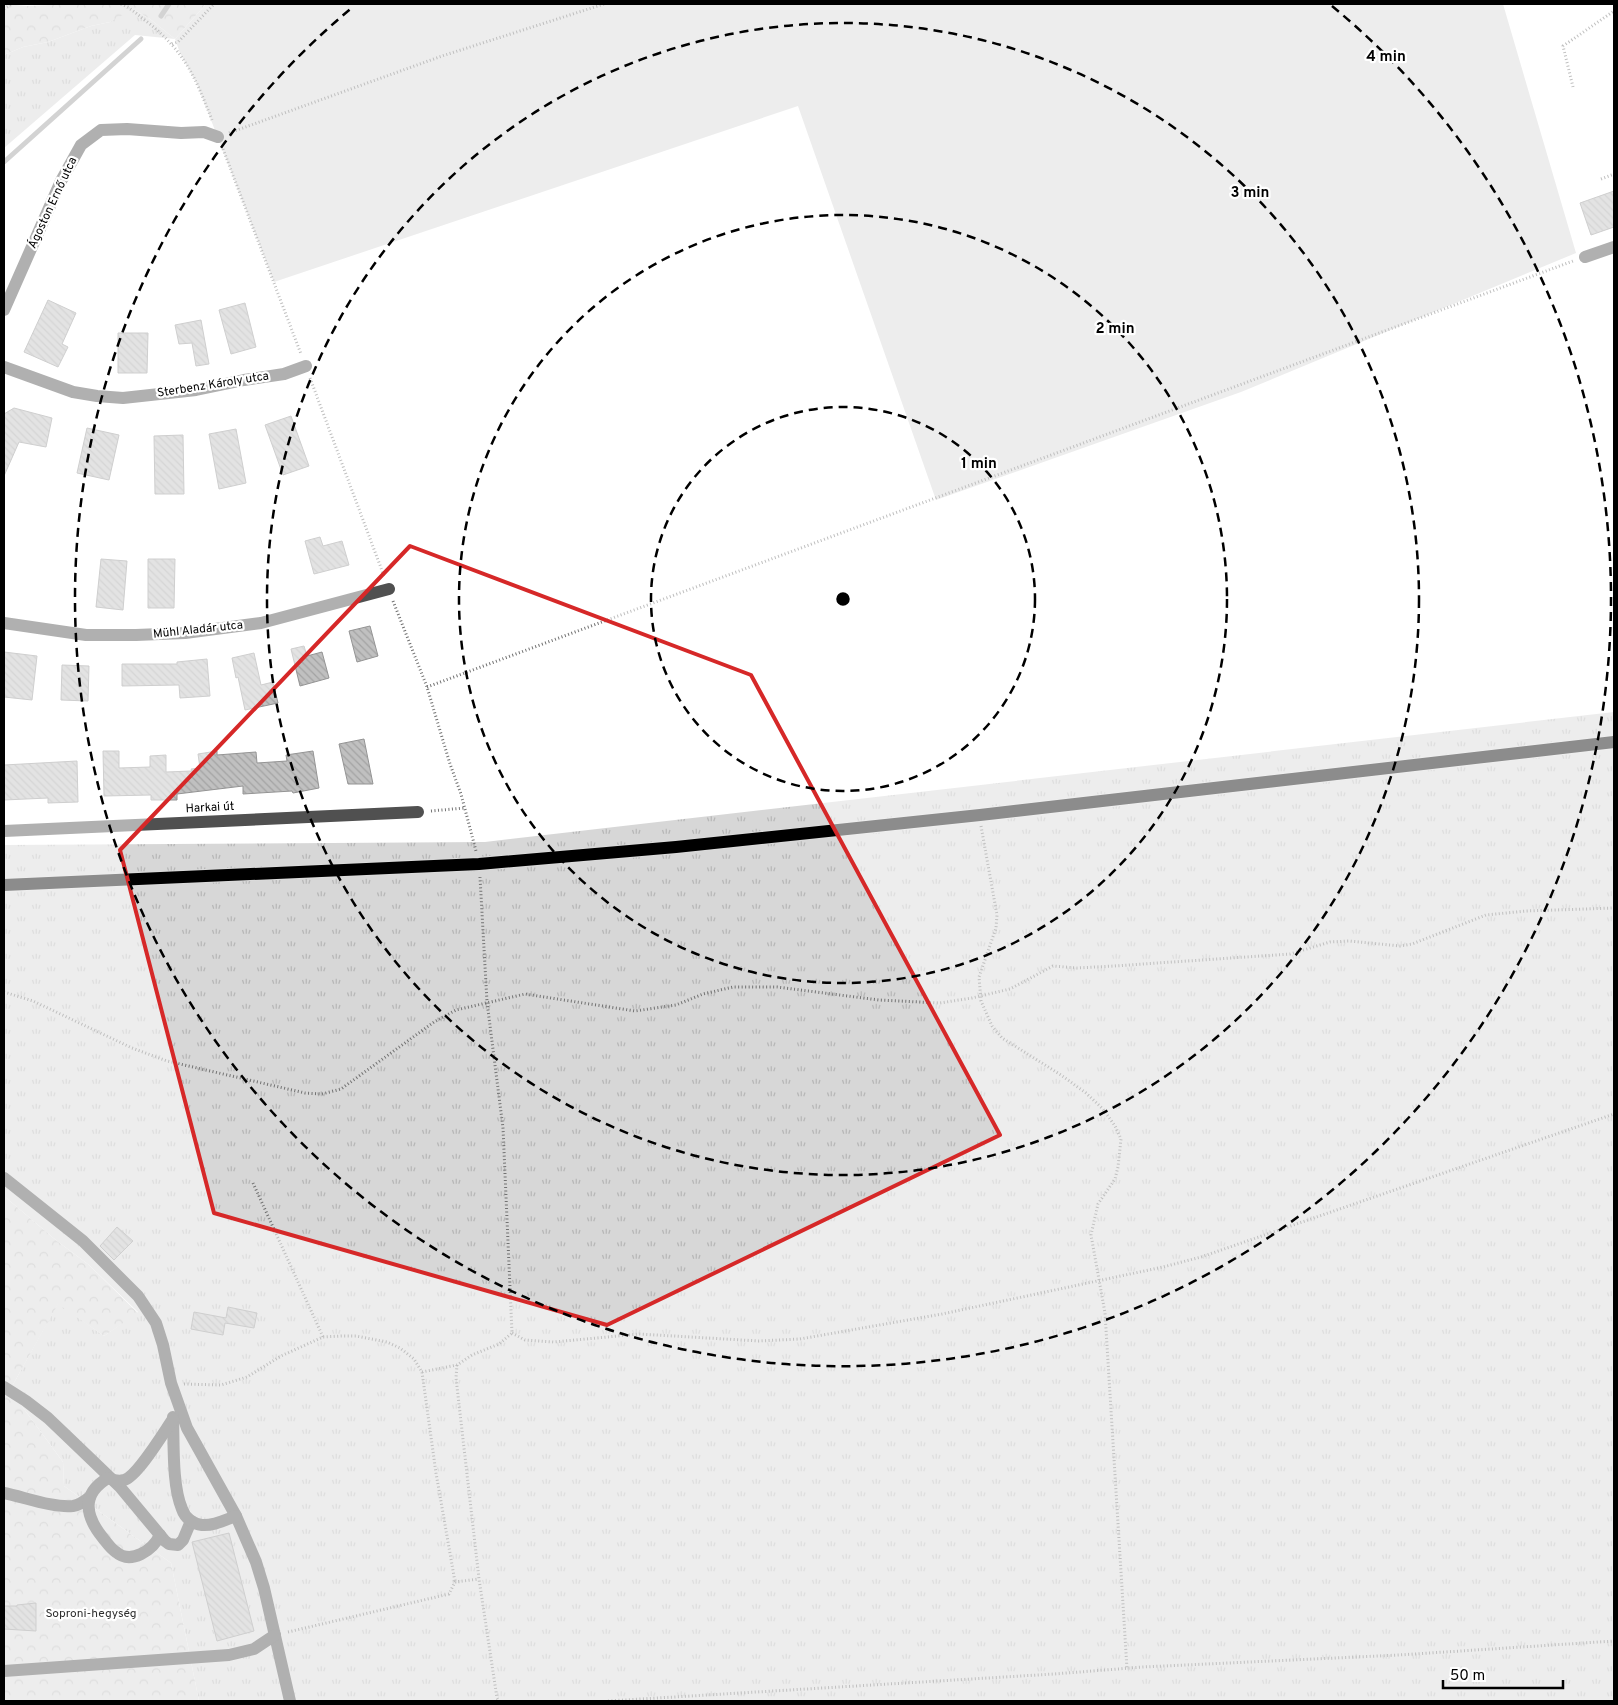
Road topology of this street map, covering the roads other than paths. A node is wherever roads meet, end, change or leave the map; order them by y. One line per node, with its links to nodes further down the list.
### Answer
1 (218, 137): 4 (street, Ágoston Ernő utca)
2 (1614, 247): 3 (street)
3 (1585, 257)
4 (4, 310)
5 (306, 366): 6 (street, Sterbenz Károly utca)
6 (4, 367)
7 (388, 589): 8 (street, Mühl Aladár utca)
8 (4, 622)
9 (1614, 742): 12 (main road)
10 (418, 812): 11 (street, Harkai út)
11 (4, 831)
12 (4, 885)
13 (4, 1178): 14 (street)
14 (171, 1383): 16 (street); 20 (street)
15 (4, 1387): 17 (street)
16 (173, 1419): 17 (street); 21 (street)
17 (108, 1478): 19 (street); 22 (street)
18 (4, 1493): 19 (street)
19 (90, 1497): 22 (street)
20 (236, 1516): 21 (street); 23 (street)
21 (191, 1521): 22 (street)
22 (160, 1536)
23 (275, 1634): 24 (street); 25 (street)
24 (6, 1670)
25 (290, 1701)

